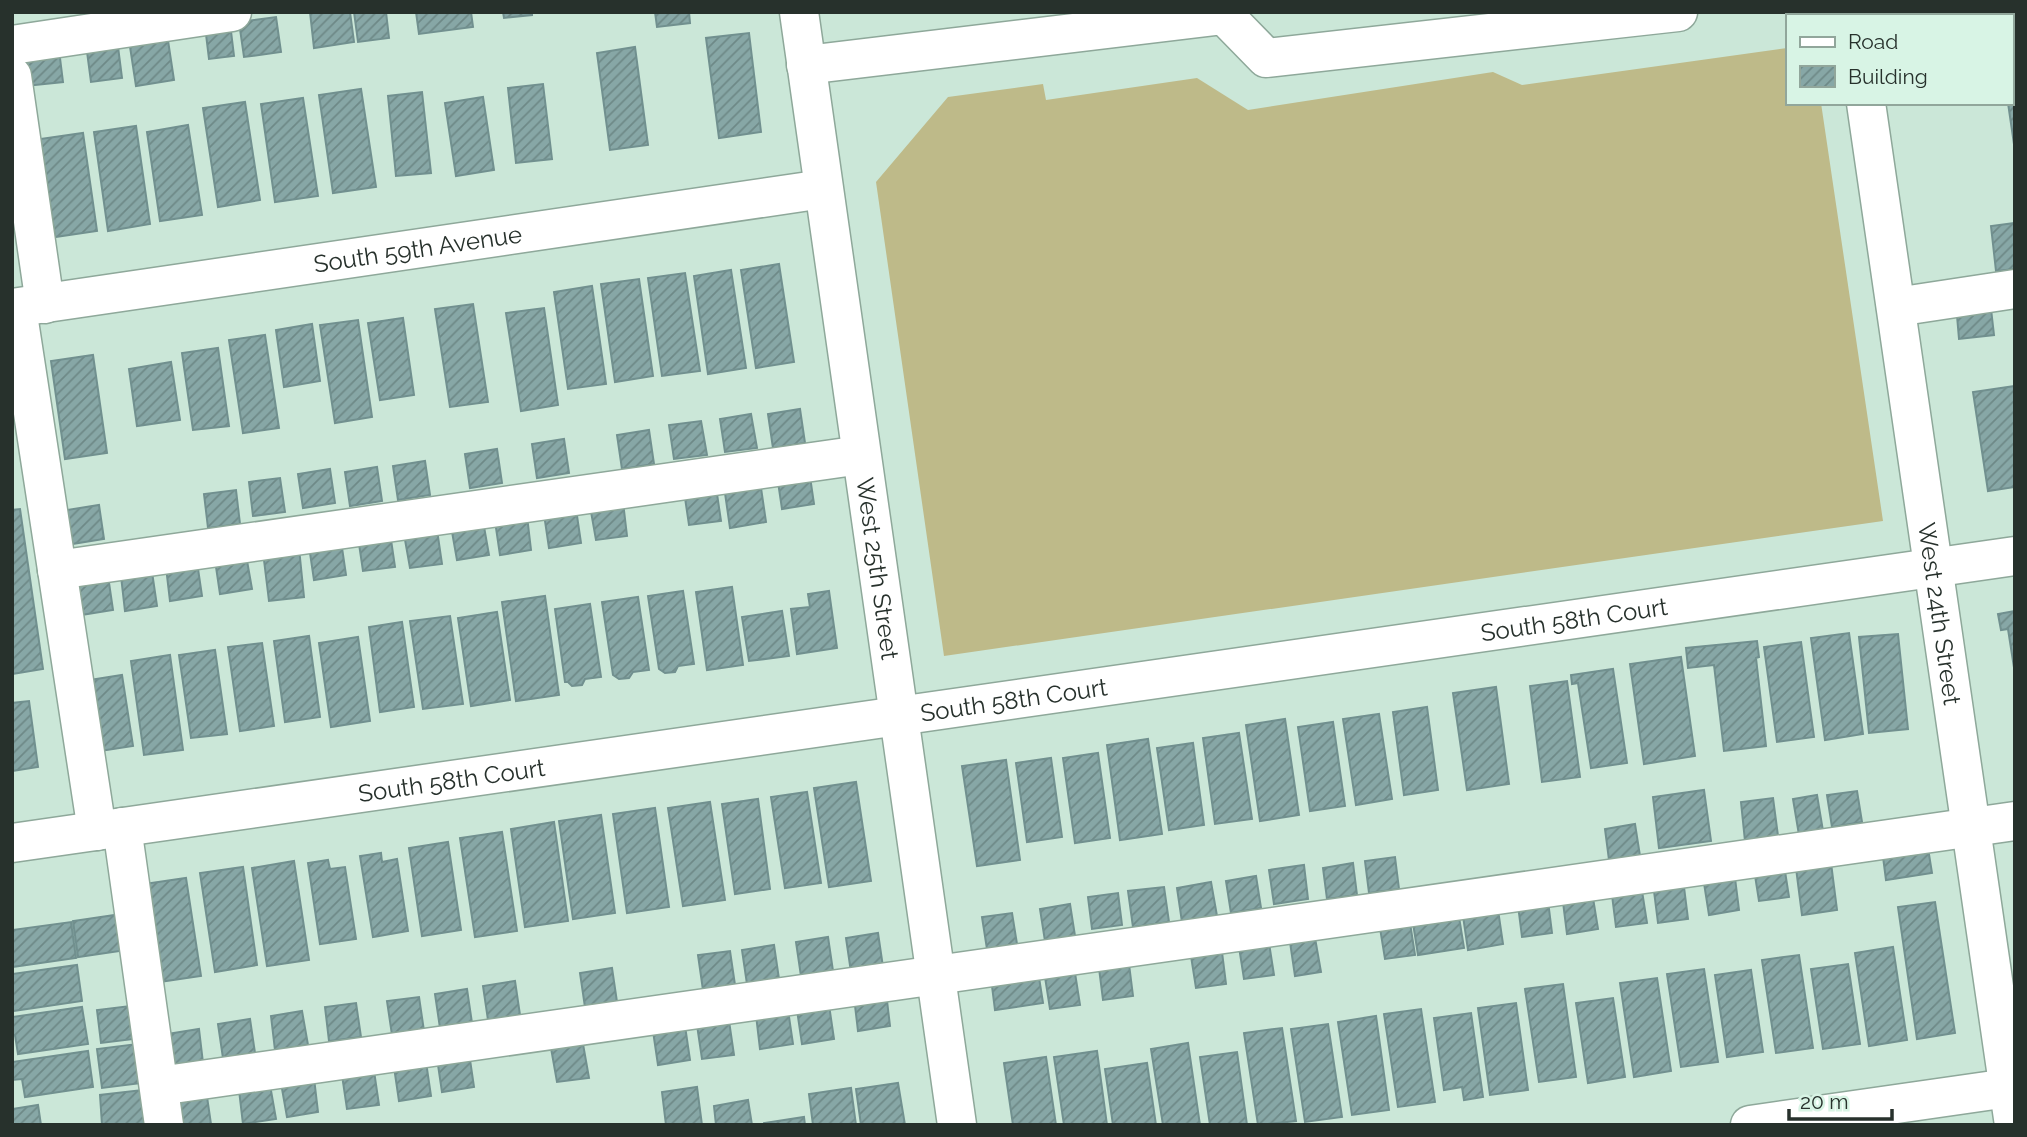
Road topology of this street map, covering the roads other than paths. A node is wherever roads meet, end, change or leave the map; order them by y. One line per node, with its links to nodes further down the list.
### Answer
1 (232, 12): 6 (street)
2 (799, 12): 7 (street, West 25th Street)
3 (1678, 12): 4 (street)
4 (1505, 22): 5 (street)
5 (1007, 27): 7 (street)
6 (12, 45)
7 (806, 65): 10 (street, West 25th Street)
8 (12, 76): 12 (street)
9 (1866, 105): 13 (street, West 24th Street)
10 (823, 189): 12 (street, South 59th Avenue); 15 (street, West 25th Street)
11 (2015, 289): 13 (street)
12 (25, 307): 14 (street)
13 (1896, 307): 17 (street, West 24th Street)
14 (24, 438): 18 (street)
15 (861, 455): 18 (street); 19 (street, West 25th Street)
16 (2015, 556): 17 (street, South 58th Court)
17 (1933, 568): 19 (street, South 58th Court); 21 (street, West 24th Street)
18 (57, 570): 22 (street)
19 (899, 716): 22 (street, South 58th Court); 24 (street, West 25th Street)
20 (2015, 821): 21 (street)
21 (1971, 827): 24 (street); 26 (street, West 24th Street)
22 (109, 829): 23 (street, South 58th Court); 25 (street)
23 (12, 843)
24 (935, 975): 25 (street); 28 (street, West 25th Street)
25 (159, 1086): 27 (street)
26 (2012, 1087): 29 (street); 30 (street, West 24th Street)
27 (164, 1125)
28 (957, 1125)
29 (1749, 1125)
30 (2014, 1125)

